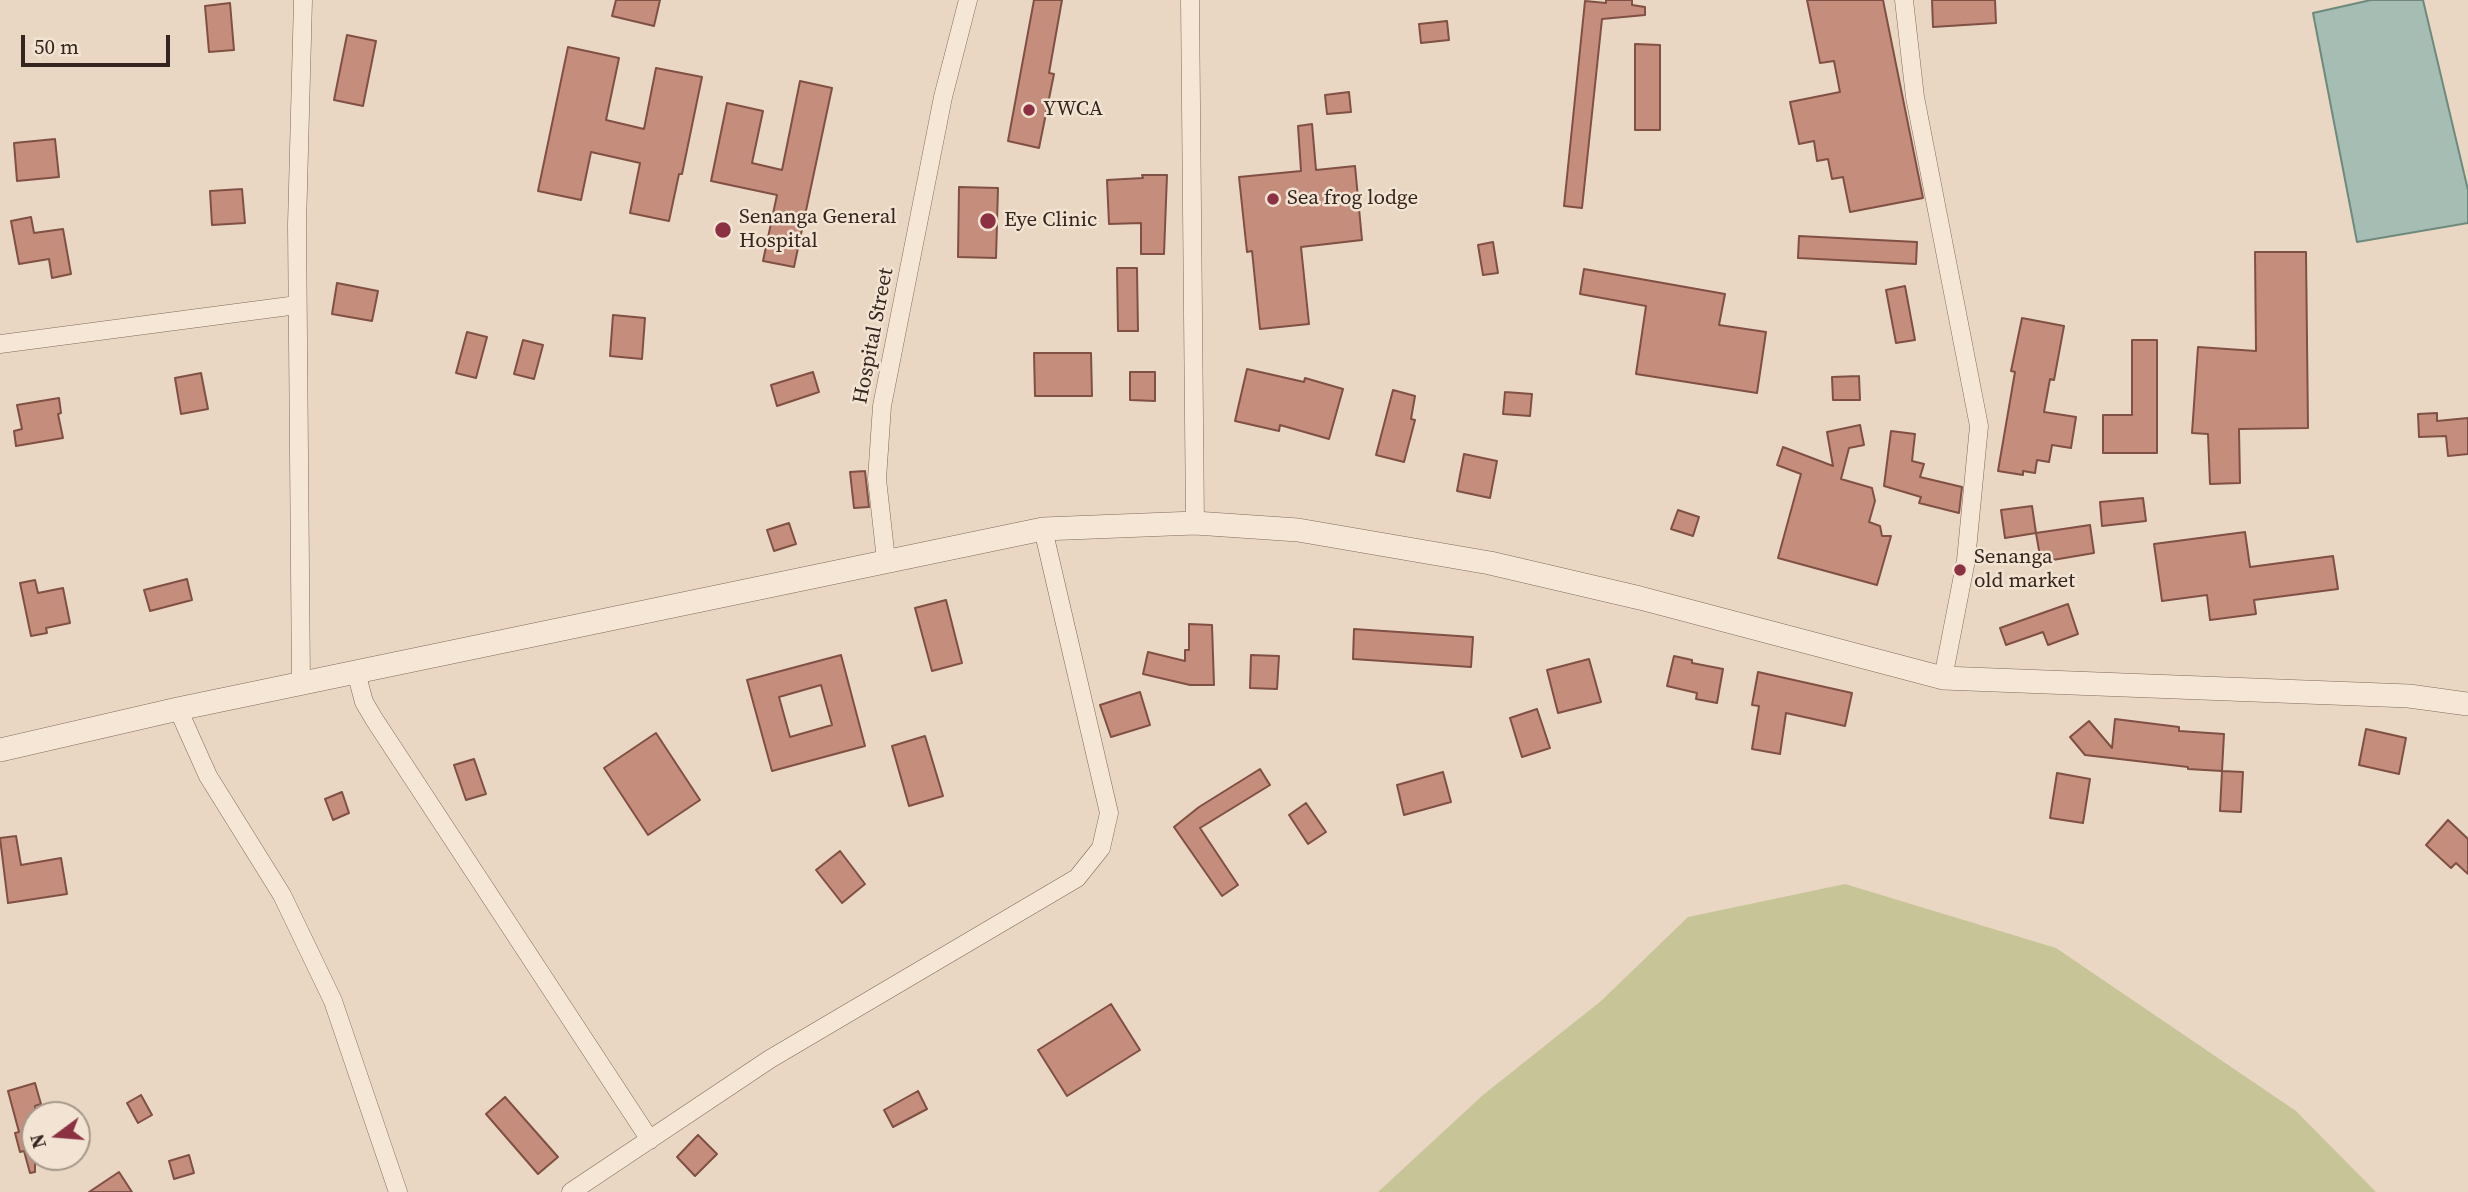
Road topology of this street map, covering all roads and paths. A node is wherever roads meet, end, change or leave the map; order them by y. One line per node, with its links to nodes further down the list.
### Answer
1 (303, 0): 5 (street)
2 (968, 0): 9 (street, Hospital Street)
3 (1190, 0): 7 (street)
4 (1904, 0): 11 (street)
5 (297, 305): 6 (street); 12 (street)
6 (0, 344)
7 (1195, 523): 8 (street); 11 (street)
8 (1043, 529): 9 (street); 16 (street)
9 (886, 560): 10 (street)
10 (356, 672): 12 (street); 16 (street)
11 (1943, 678): 13 (street)
12 (301, 683): 14 (street)
13 (2468, 705)
14 (178, 709): 15 (street); 17 (street)
15 (0, 750)
16 (650, 1140): 18 (street)
17 (398, 1192)
18 (571, 1192)

